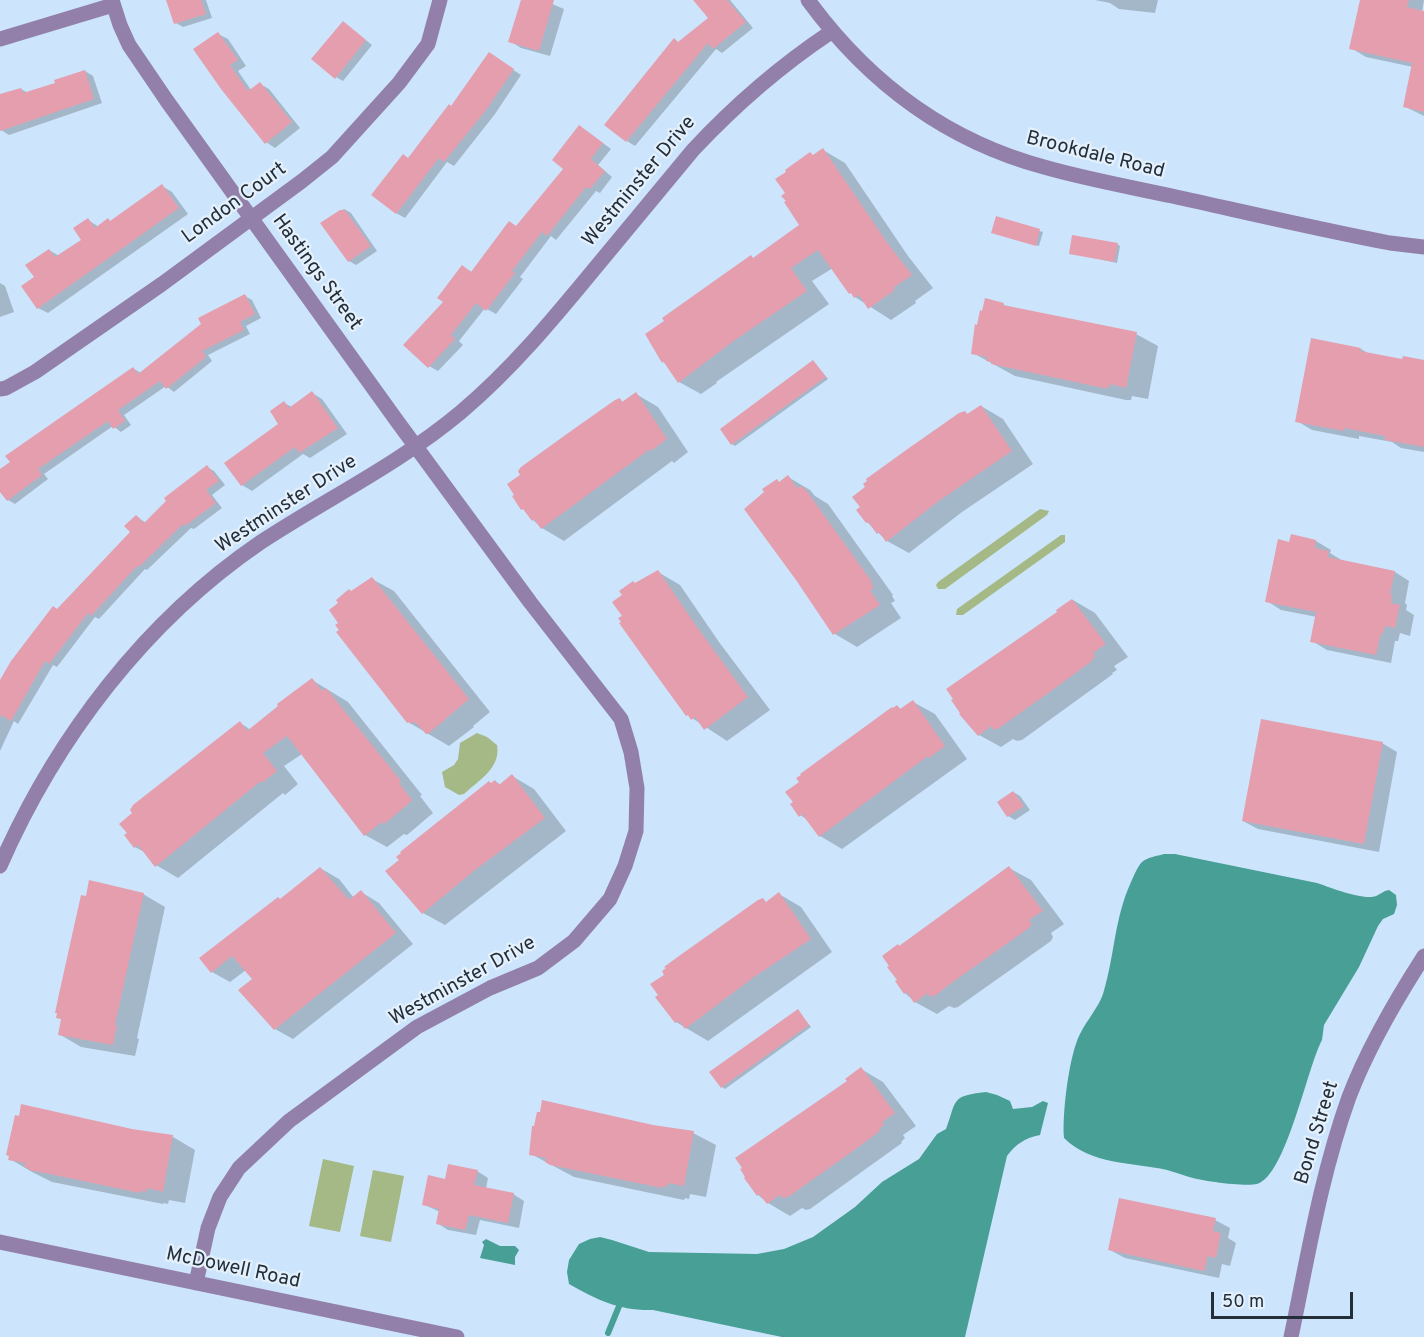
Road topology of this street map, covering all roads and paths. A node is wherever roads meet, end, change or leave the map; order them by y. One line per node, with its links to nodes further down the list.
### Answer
1 (440, 0): 6 (street, London Court)
2 (807, 0): 4 (street, Brookdale Road)
3 (112, 3): 5 (street); 6 (street, Hastings Street)
4 (831, 32): 7 (street, Brookdale Road); 9 (street, Westminster Drive)
5 (0, 39)
6 (251, 219): 8 (street, London Court); 9 (street, Hastings Street)
7 (1424, 247)
8 (0, 389)
9 (416, 447): 10 (street, Westminster Drive); 13 (street, Westminster Drive)
10 (0, 866)
11 (1424, 956): 15 (street, Bond Street)
12 (0, 1242): 13 (street, McDowell Road)
13 (195, 1283): 14 (street, McDowell Road)
14 (457, 1337)
15 (1291, 1337)

